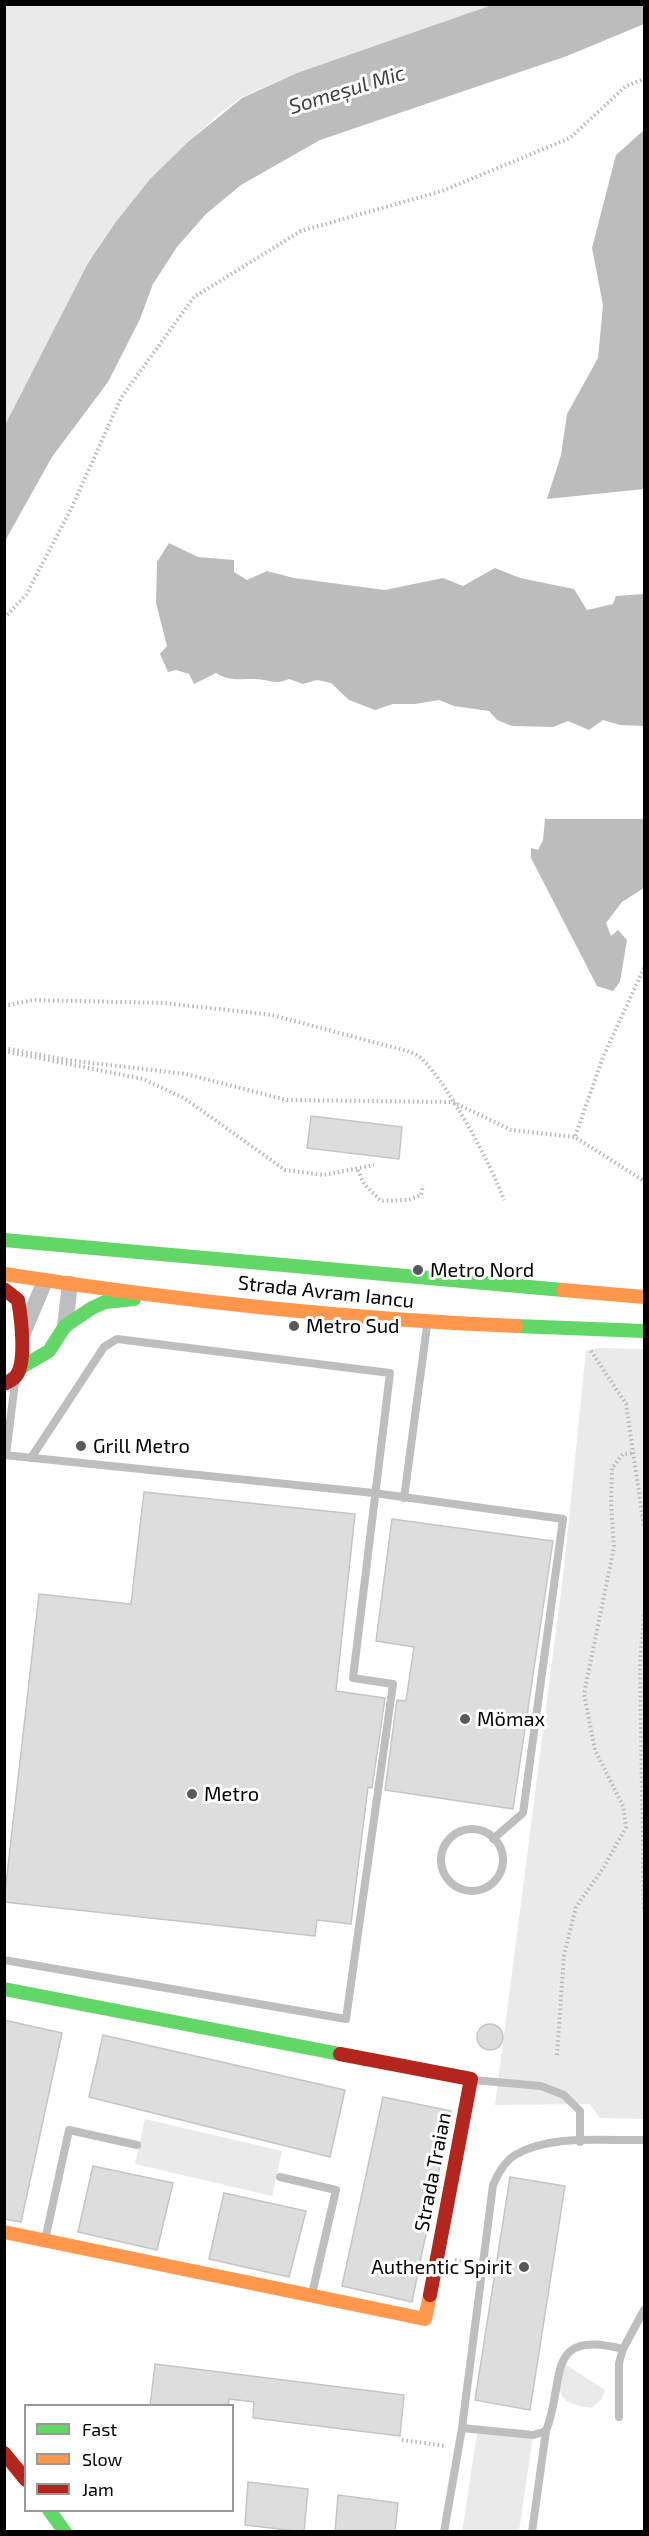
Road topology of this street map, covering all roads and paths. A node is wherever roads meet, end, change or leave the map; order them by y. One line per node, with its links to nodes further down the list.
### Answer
1 (645, 79): 2 (path)
2 (4, 618)
3 (645, 968): 7 (path)
4 (4, 1006): 6 (path)
5 (4, 1050): 6 (path); 9 (path)
6 (453, 1102): 7 (path); 12 (path)
7 (575, 1137): 10 (path)
8 (374, 1165): 9 (path)
9 (358, 1170): 11 (path)
10 (645, 1181)
11 (423, 1185)
12 (504, 1200)
13 (4, 1240): 19 (street, Strada Avram Iancu)
14 (4, 1274): 15 (street, Strada Avram Iancu)
15 (45, 1281): 16 (street, Strada Avram Iancu); 23 (street)
16 (70, 1284): 18 (street, Strada Avram Iancu); 21 (street)
17 (4, 1289): 23 (street)
18 (164, 1295): 20 (street, Strada Avram Iancu); 21 (street)
19 (645, 1297)
20 (428, 1322): 22 (street, Strada Avram Iancu); 31 (lane)
21 (65, 1326): 25 (street)
22 (645, 1331)
23 (21, 1339): 25 (street)
24 (590, 1350): 27 (path)
25 (13, 1377): 26 (lane); 28 (lane)
26 (4, 1389)
27 (634, 1453): 32 (path); 38 (path)
28 (5, 1455): 29 (lane)
29 (31, 1458): 30 (lane); 30 (lane)
30 (374, 1493): 31 (lane); 36 (lane)
31 (405, 1498): 34 (lane)
32 (645, 1527)
33 (645, 1615): 35 (path)
34 (494, 1839): 34 (lane)
35 (645, 1909)
36 (4, 1960)
37 (4, 1989): 39 (street)
38 (557, 2055)
39 (471, 2079): 41 (lane); 46 (street, Strada Traian)
40 (645, 2140): 41 (lane)
41 (580, 2142): 47 (lane)
42 (137, 2145): 45 (lane)
43 (280, 2177): 48 (lane)
44 (4, 2232): 45 (street, Strada Traian)
45 (45, 2241): 48 (street, Strada Traian)
46 (437, 2256): 47 (path); 48 (street, Strada Traian)
47 (482, 2266): 52 (lane)
48 (312, 2295)
49 (645, 2310): 50 (lane)
50 (623, 2349): 51 (lane); 53 (lane)
51 (620, 2417)
52 (462, 2428): 53 (lane); 55 (lane)
53 (546, 2432): 61 (lane)
54 (402, 2440): 55 (path)
55 (459, 2447): 60 (lane)
56 (4, 2453): 57 (street)
57 (24, 2478)
58 (50, 2512): 59 (street)
59 (65, 2532)
60 (444, 2532)
61 (532, 2532)

